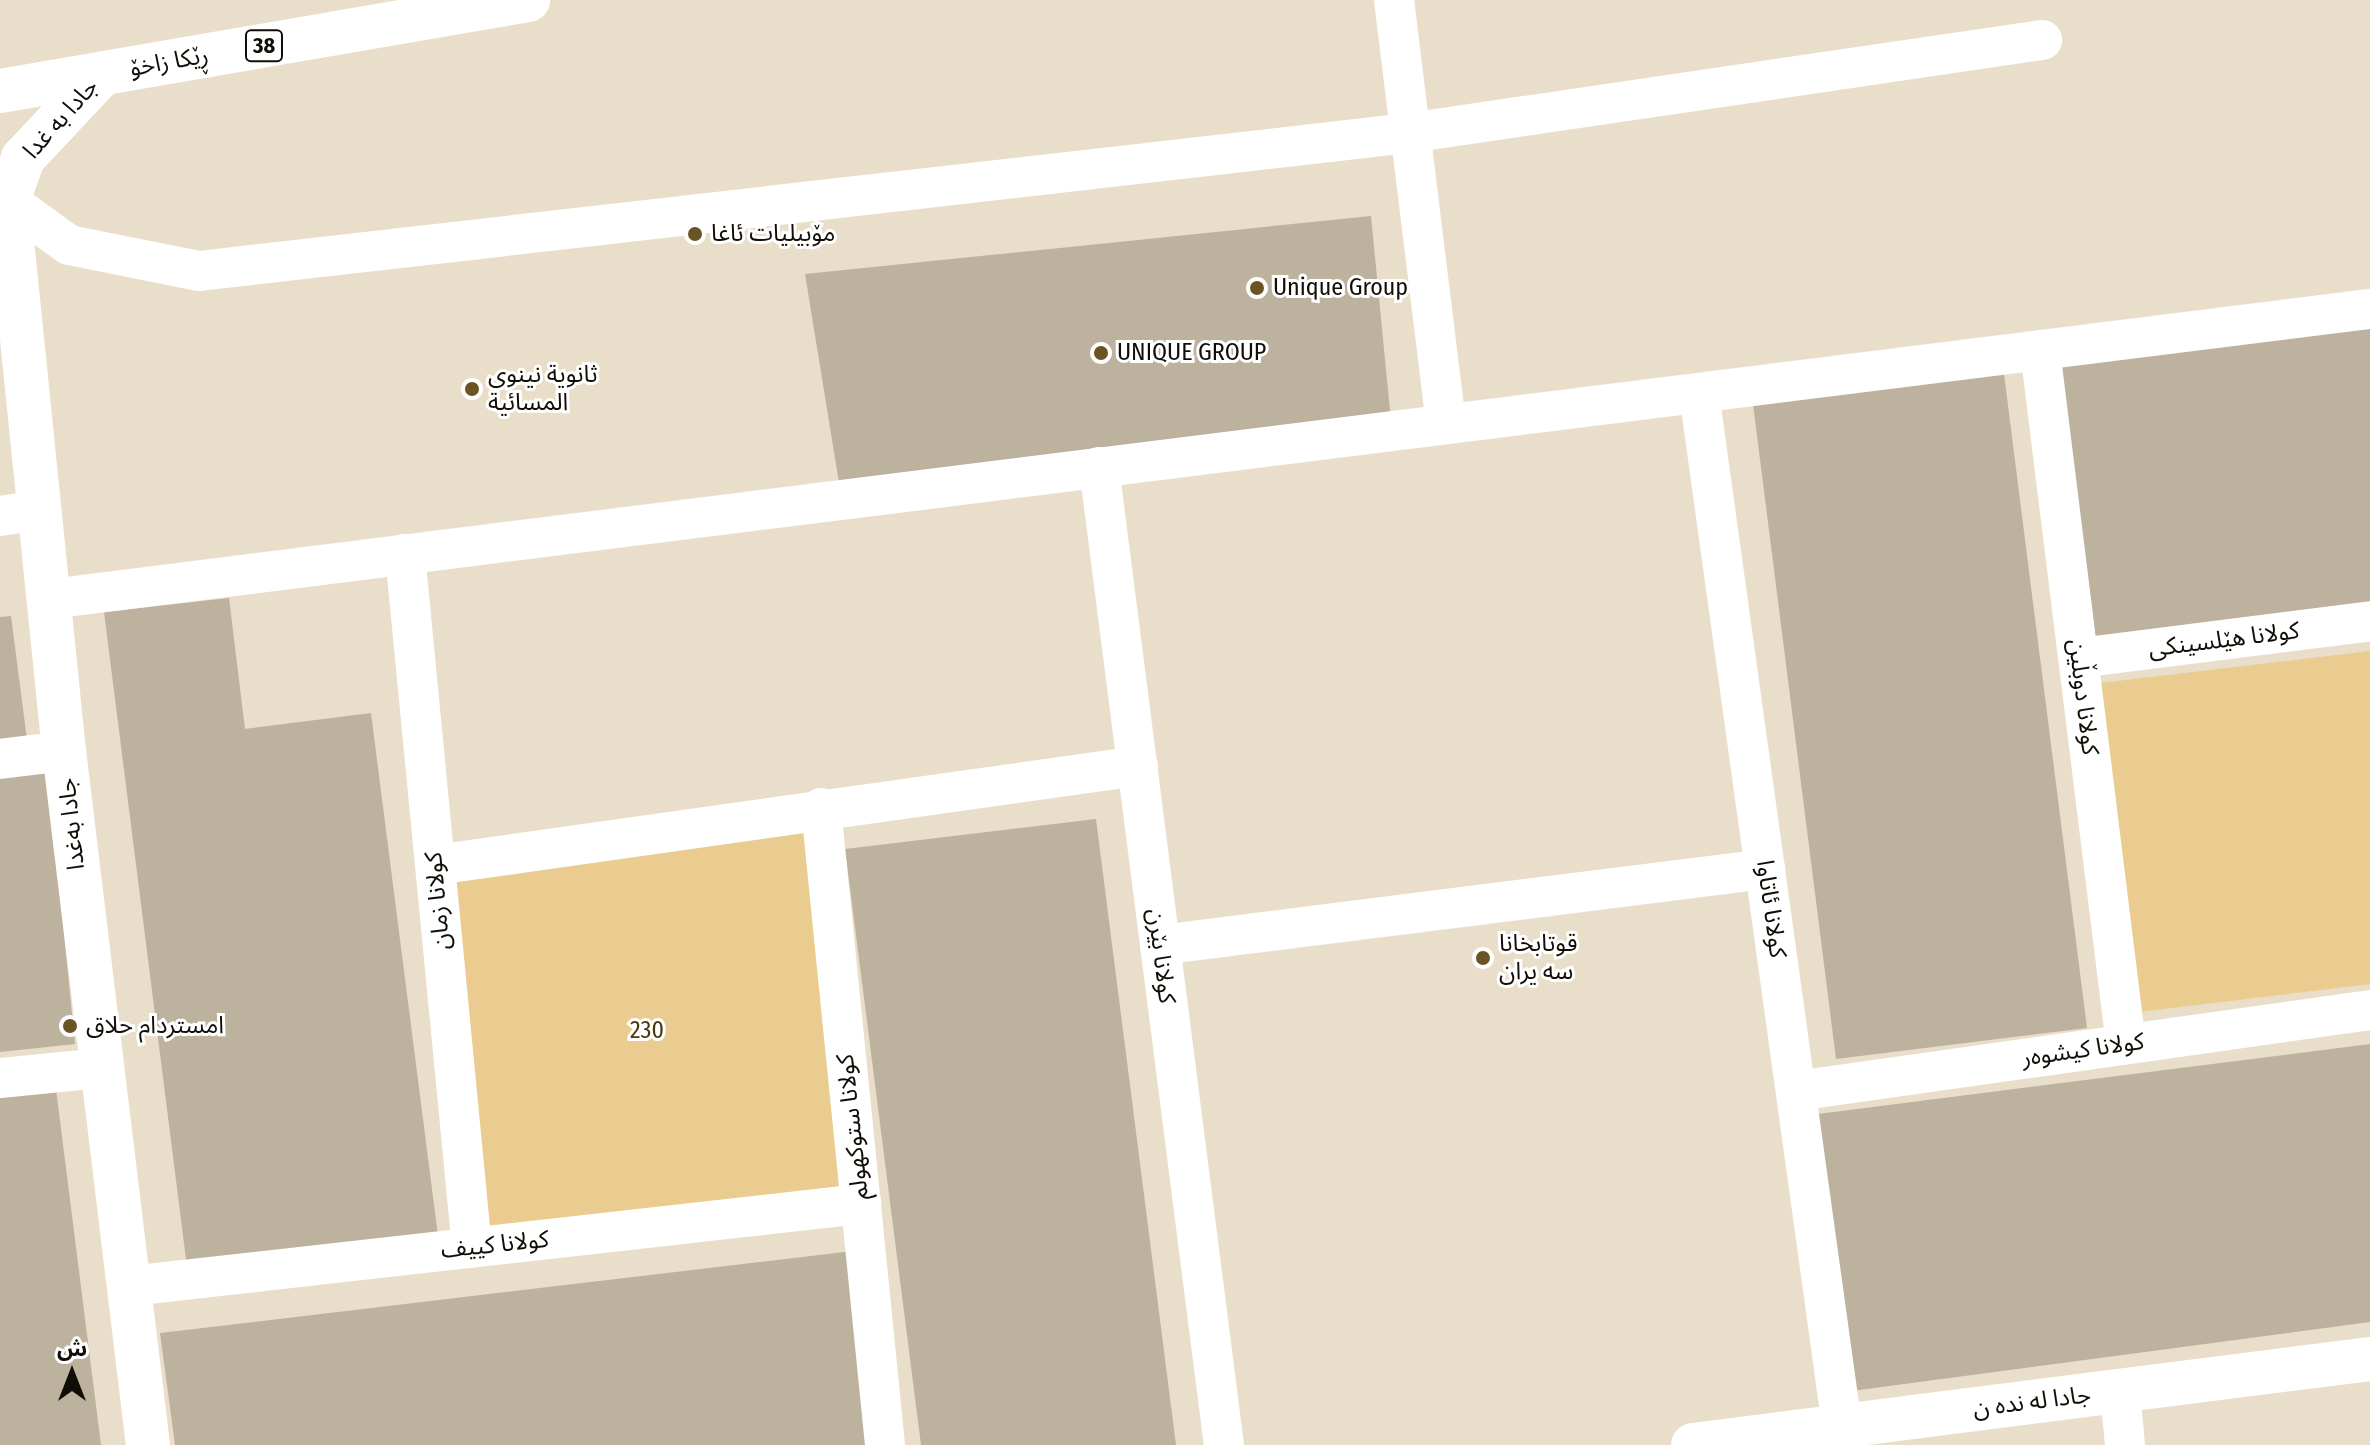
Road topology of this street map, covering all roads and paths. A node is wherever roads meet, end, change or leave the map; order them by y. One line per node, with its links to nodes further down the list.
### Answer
1 (528, 0): 4 (main road, ڕێکا زاخۆ / 38)
2 (1394, 0): 6 (street)
3 (2042, 40): 6 (street)
4 (102, 74): 5 (main road, ڕێکا زاخۆ / 38); 7 (main road, جادا به غدا)
5 (0, 91)
6 (1409, 133): 7 (street); 11 (street)
7 (4, 198): 13 (main road, جادا بەغدا)
8 (2370, 309): 9 (street)
9 (2040, 350): 10 (street); 17 (street, كولانا دوبڵین)
10 (1699, 393): 11 (street); 23 (street, كولانا ئاتاوا)
11 (1446, 424): 12 (street)
12 (1099, 467): 14 (street); 20 (street, كولانا بێرن)
13 (20, 513): 15 (main road, جادا بەغدا)
14 (405, 554): 15 (street); 22 (street, كولانا زمان)
15 (50, 599): 18 (main road, جادا بەغدا)
16 (2370, 621): 17 (street, كولانا ھێلسینکی)
17 (2079, 658): 26 (street, كولانا دوبڵین)
18 (64, 751): 19 (street); 27 (main road, جادا بەغدا)
19 (0, 759)
20 (1138, 766): 21 (street); 24 (street, كولانا بێرن)
21 (821, 808): 22 (street); 30 (street, كولانا ستوكهولم)
22 (435, 865): 31 (street, كولانا زمان)
23 (1765, 869): 24 (street); 29 (street, كولانا ئاتاوا)
24 (1160, 945): 39 (street, كولانا بێرن)
25 (2370, 1010): 26 (street, كولانا كیشوه‌ر)
26 (2126, 1044): 29 (street, كولانا كیشوه‌ر)
27 (100, 1068): 28 (street); 32 (main road, جادا بەغدا)
28 (0, 1078)
29 (1796, 1091): 35 (street, كولانا ئاتاوا)
30 (861, 1204): 31 (street, كولانا كييف); 38 (street, كولانا ستوكهولم)
31 (472, 1248): 32 (street, كولانا كييف)
32 (130, 1286): 37 (main road, جادا بەغدا)
33 (2370, 1359): 34 (main road, جادا له نده ن)
34 (2120, 1391): 35 (main road, جادا له نده ن); 41 (street)
35 (1842, 1426): 36 (main road, جادا له نده ن)
36 (1791, 1439): 40 (main road, جادا له نده ن)
37 (148, 1445)
38 (885, 1445)
39 (1224, 1445)
40 (1693, 1445)
41 (2125, 1445)

